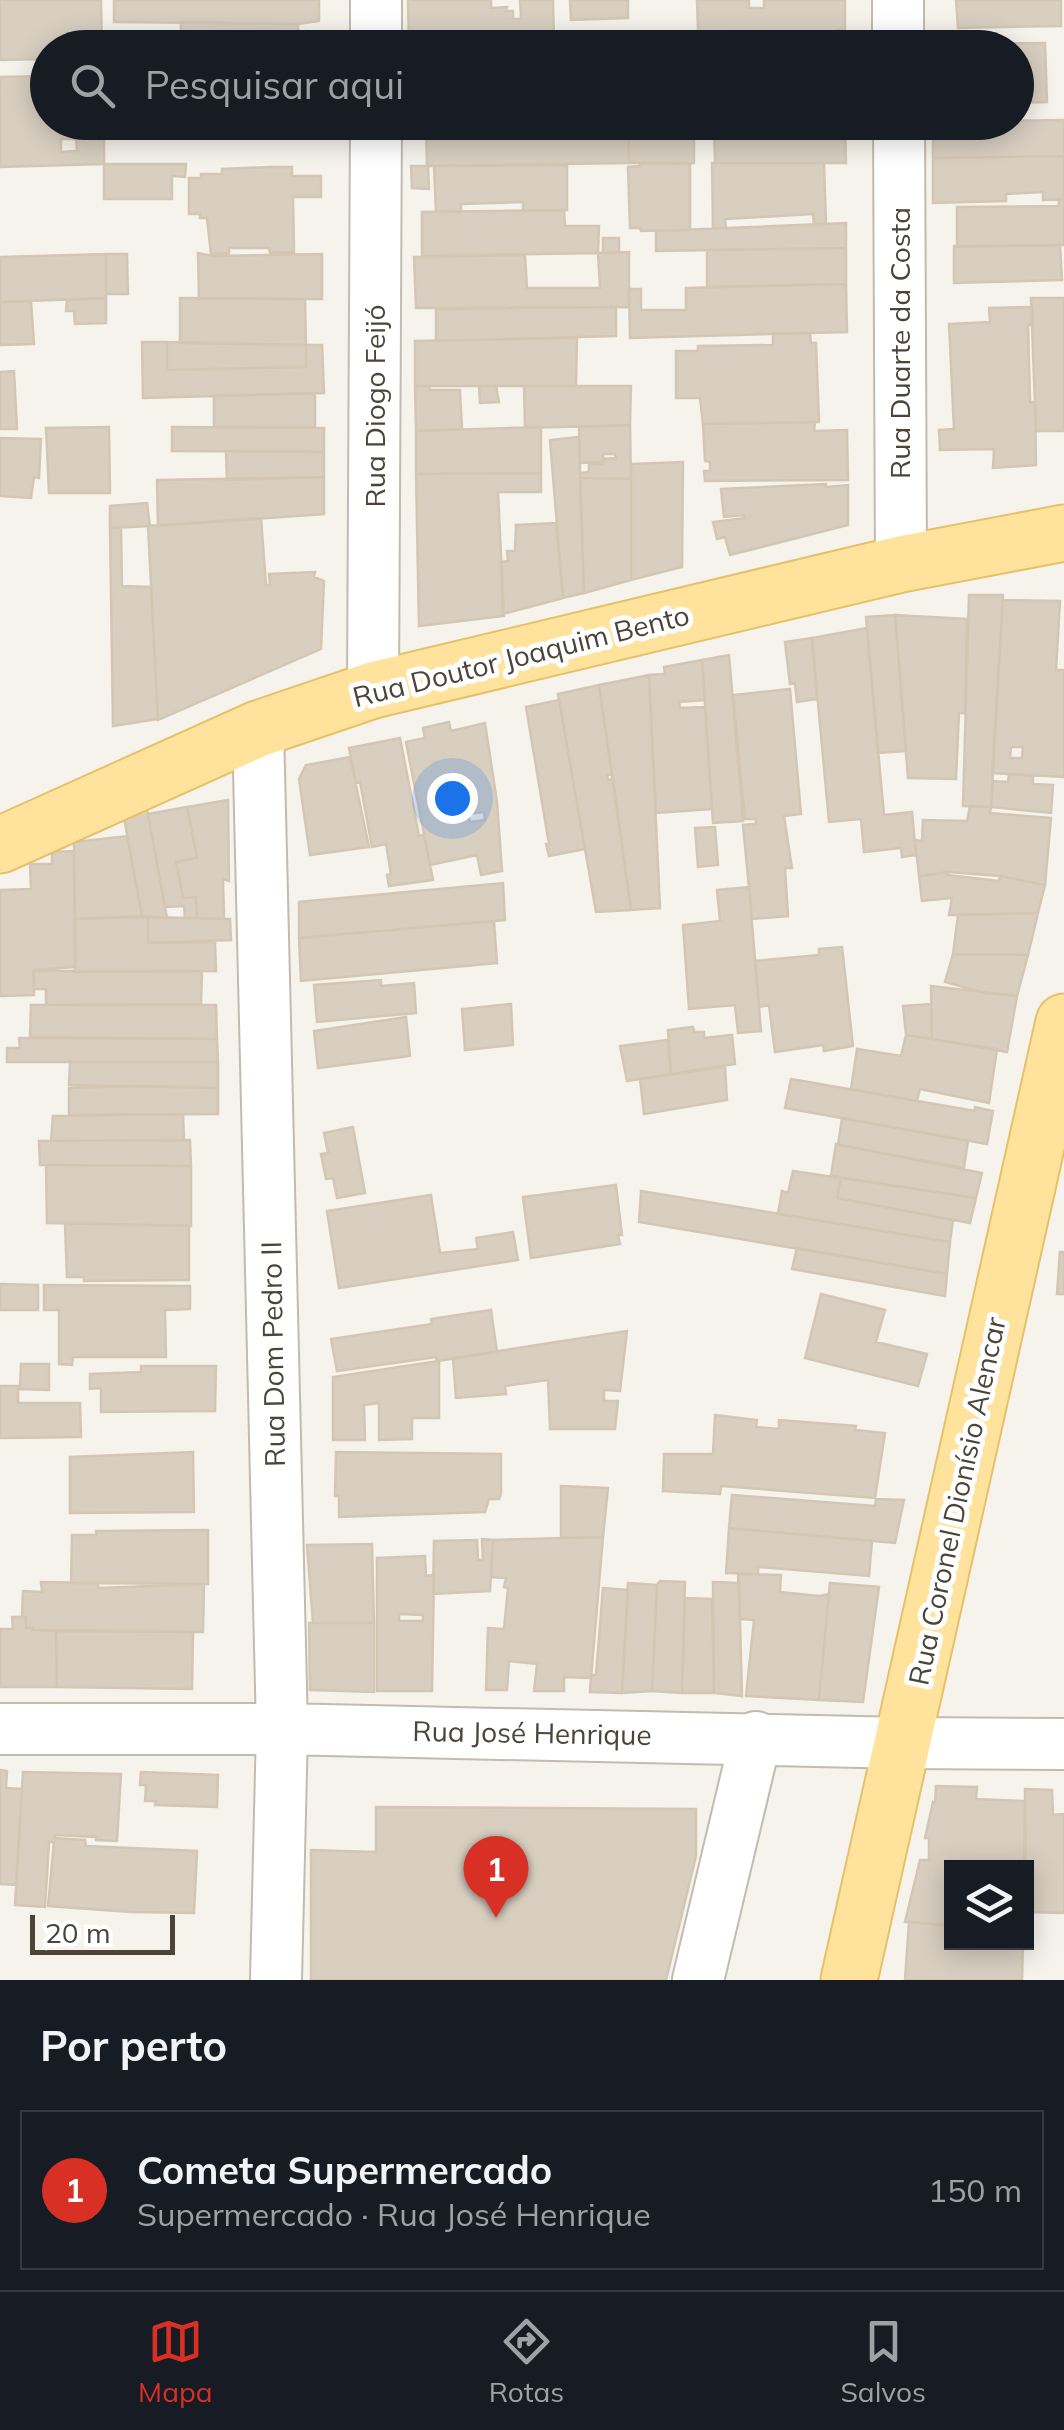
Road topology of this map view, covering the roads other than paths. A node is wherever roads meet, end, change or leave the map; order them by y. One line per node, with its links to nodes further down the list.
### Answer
1 (376, 0): 3 (street)
2 (898, 0): 4 (street)
3 (376, 30)
4 (898, 30)
5 (376, 140): 9 (street, Rua Diogo Feijó)
6 (899, 140): 8 (street, Rua Duarte da Costa)
7 (1064, 533): 8 (main road, Rua Doutor Joaquim Bento)
8 (901, 564): 9 (main road, Rua Doutor Joaquim Bento)
9 (373, 690): 10 (main road, Rua Doutor Joaquim Bento)
10 (258, 728): 11 (main road, Rua Doutor Joaquim Bento); 14 (street, Rua Dom Pedro II)
11 (0, 844)
12 (1061, 1042): 16 (main road, Rua Coronel Dionísio Alencar)
13 (0, 1729): 14 (street, Rua José Henrique)
14 (282, 1729): 15 (street, Rua José Henrique); 18 (street, Rua Dom Pedro II)
15 (756, 1737): 16 (street, Rua José Henrique); 19 (street)
16 (904, 1743): 17 (street, Rua José Henrique); 20 (main road, Rua Coronel Dionísio Alencar)
17 (1064, 1744)
18 (276, 1980)
19 (698, 1980)
20 (849, 1980)

